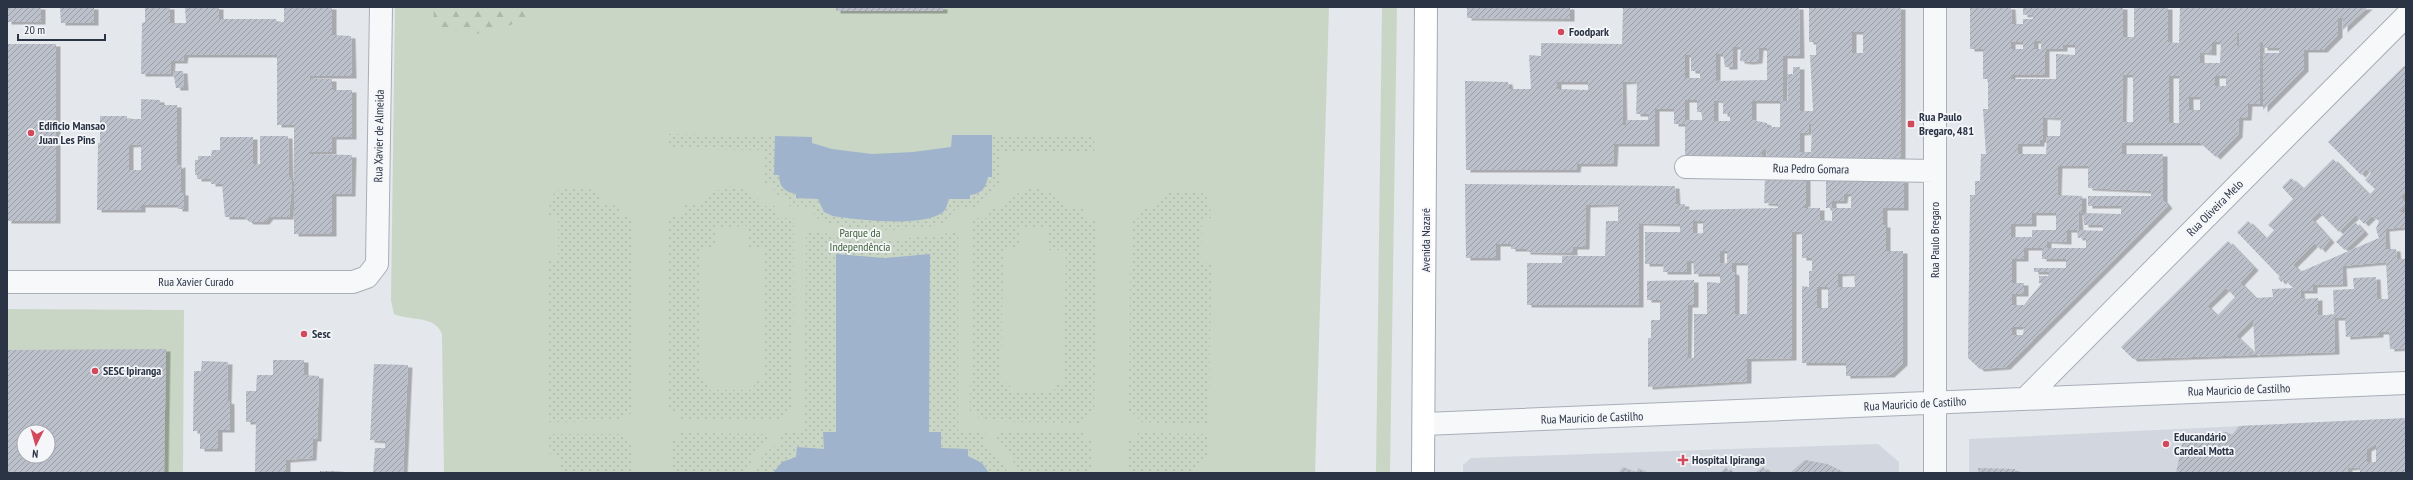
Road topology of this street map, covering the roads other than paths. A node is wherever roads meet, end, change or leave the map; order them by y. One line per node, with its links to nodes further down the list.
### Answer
1 (381, 7): 7 (street, Rua Xavier de Almeida)
2 (1426, 7): 12 (main road, Avenida Nazaré)
3 (1935, 7): 6 (street, Rua Paulo Bregaro)
4 (2406, 16): 10 (street, Rua Oliveira Melo)
5 (1686, 167): 6 (street, Rua Pedro Gomara)
6 (1935, 171): 11 (street, Rua Paulo Bregaro)
7 (377, 264): 8 (street, Rua Xavier Curado)
8 (7, 282)
9 (2406, 383): 10 (street, Rua Mauricio de Castilho)
10 (2025, 399): 11 (street, Rua Mauricio de Castilho)
11 (1935, 402): 12 (street, Rua Mauricio de Castilho); 14 (street, Rua Paulo Bregaro)
12 (1425, 424): 13 (main road, Avenida Nazaré)
13 (1423, 473)
14 (1935, 473)

